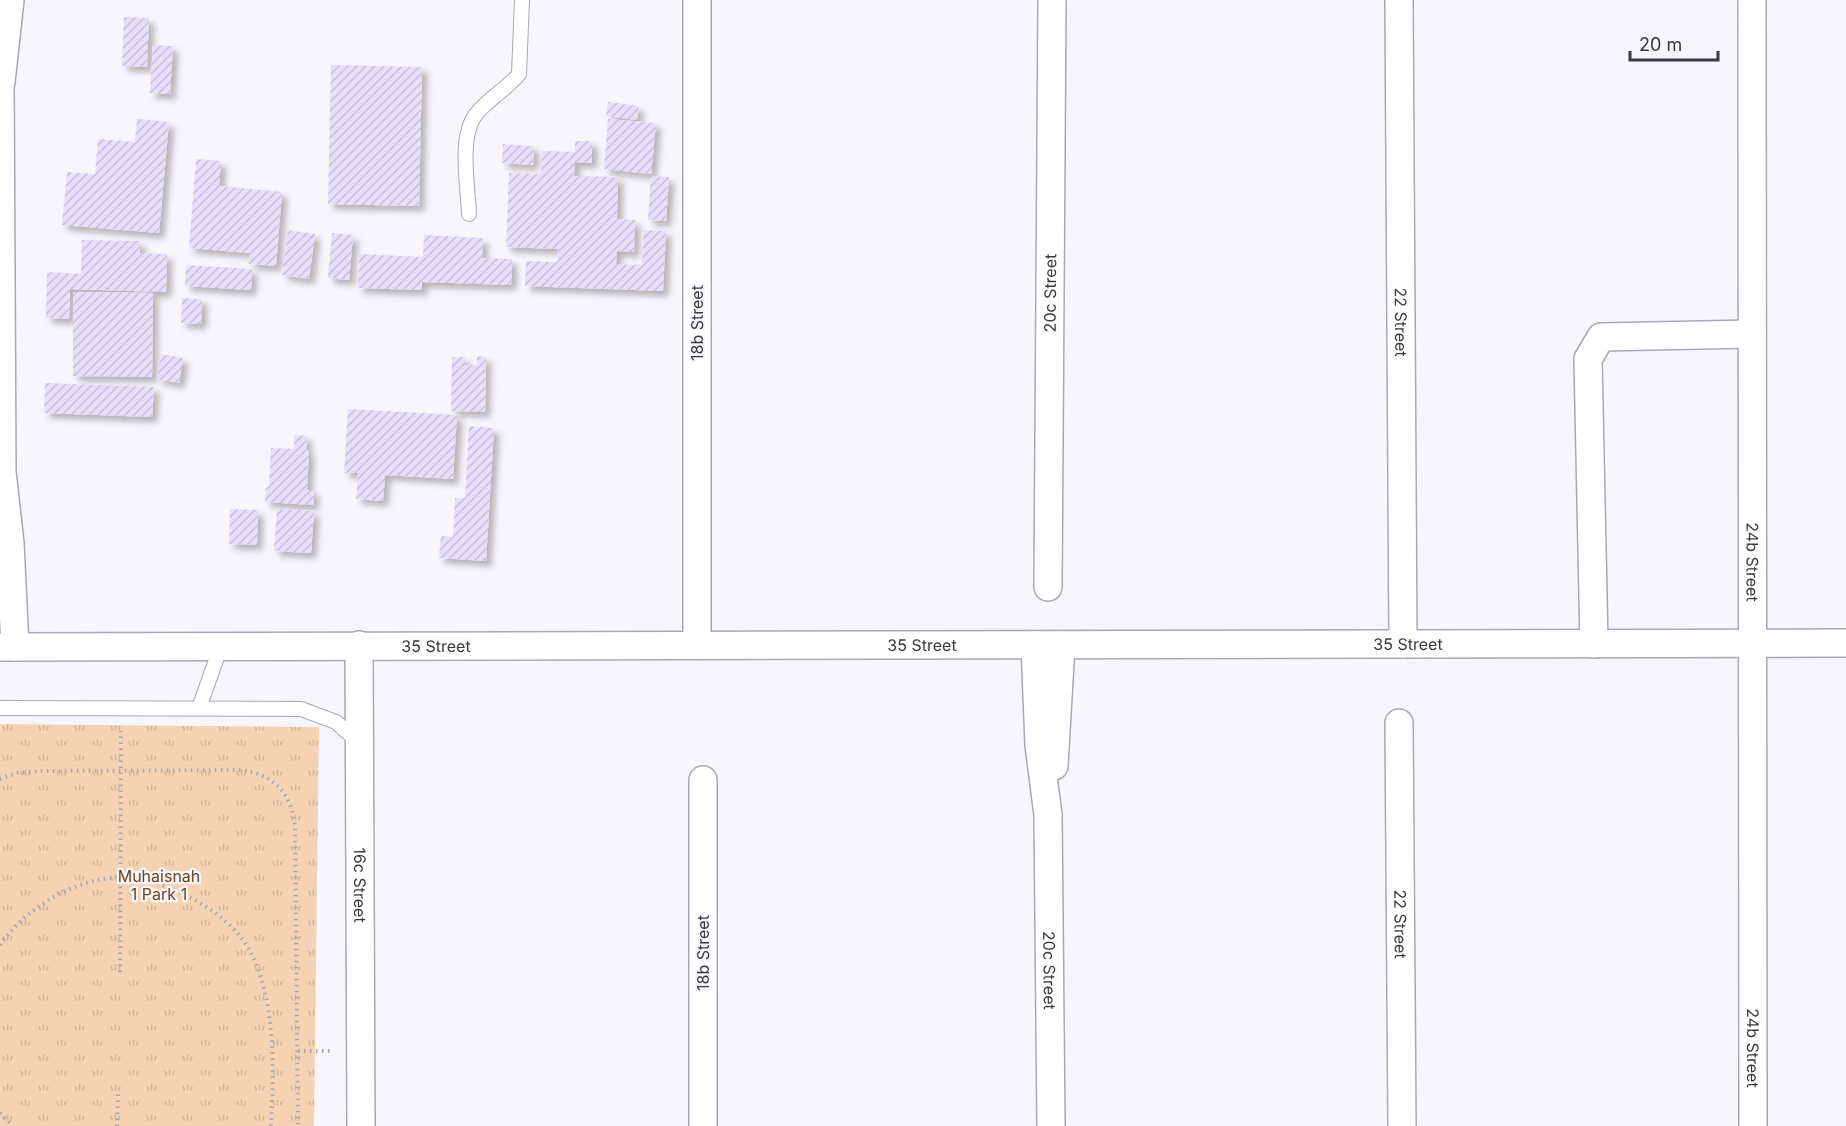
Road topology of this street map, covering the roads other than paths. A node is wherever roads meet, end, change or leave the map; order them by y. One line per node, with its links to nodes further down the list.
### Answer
1 (10, 0): 7 (street)
2 (522, 0): 8 (lane)
3 (697, 0): 17 (street, 18b Street)
4 (1052, 0): 11 (street, 20c Street)
5 (1399, 0): 14 (street, 22 Street)
6 (1752, 0): 9 (street, 24b Street)
7 (1, 79): 10 (street)
8 (469, 214)
9 (1752, 334): 12 (street, 24b Street); 15 (street)
10 (1, 478): 20 (street)
11 (1048, 587)
12 (1752, 643): 13 (street, 35 Street); 15 (street, 35 Street); 30 (street, 24b Street)
13 (1846, 643)
14 (1403, 644): 15 (street, 35 Street); 18 (street, 35 Street)
15 (1594, 644)
16 (359, 645): 17 (street, 35 Street); 19 (street, 35 Street); 24 (street, 16c Street)
17 (697, 645): 18 (street, 35 Street)
18 (1048, 645): 28 (street, 20c Street)
19 (221, 646): 20 (street, 35 Street); 22 (lane)
20 (7, 647)
21 (0, 708): 22 (lane)
22 (199, 708): 24 (lane)
23 (1399, 723): 29 (street, 22 Street)
24 (359, 743): 26 (street, 16c Street)
25 (703, 780): 27 (street, 18b Street)
26 (361, 1126)
27 (703, 1126)
28 (1051, 1126)
29 (1402, 1126)
30 (1753, 1126)

